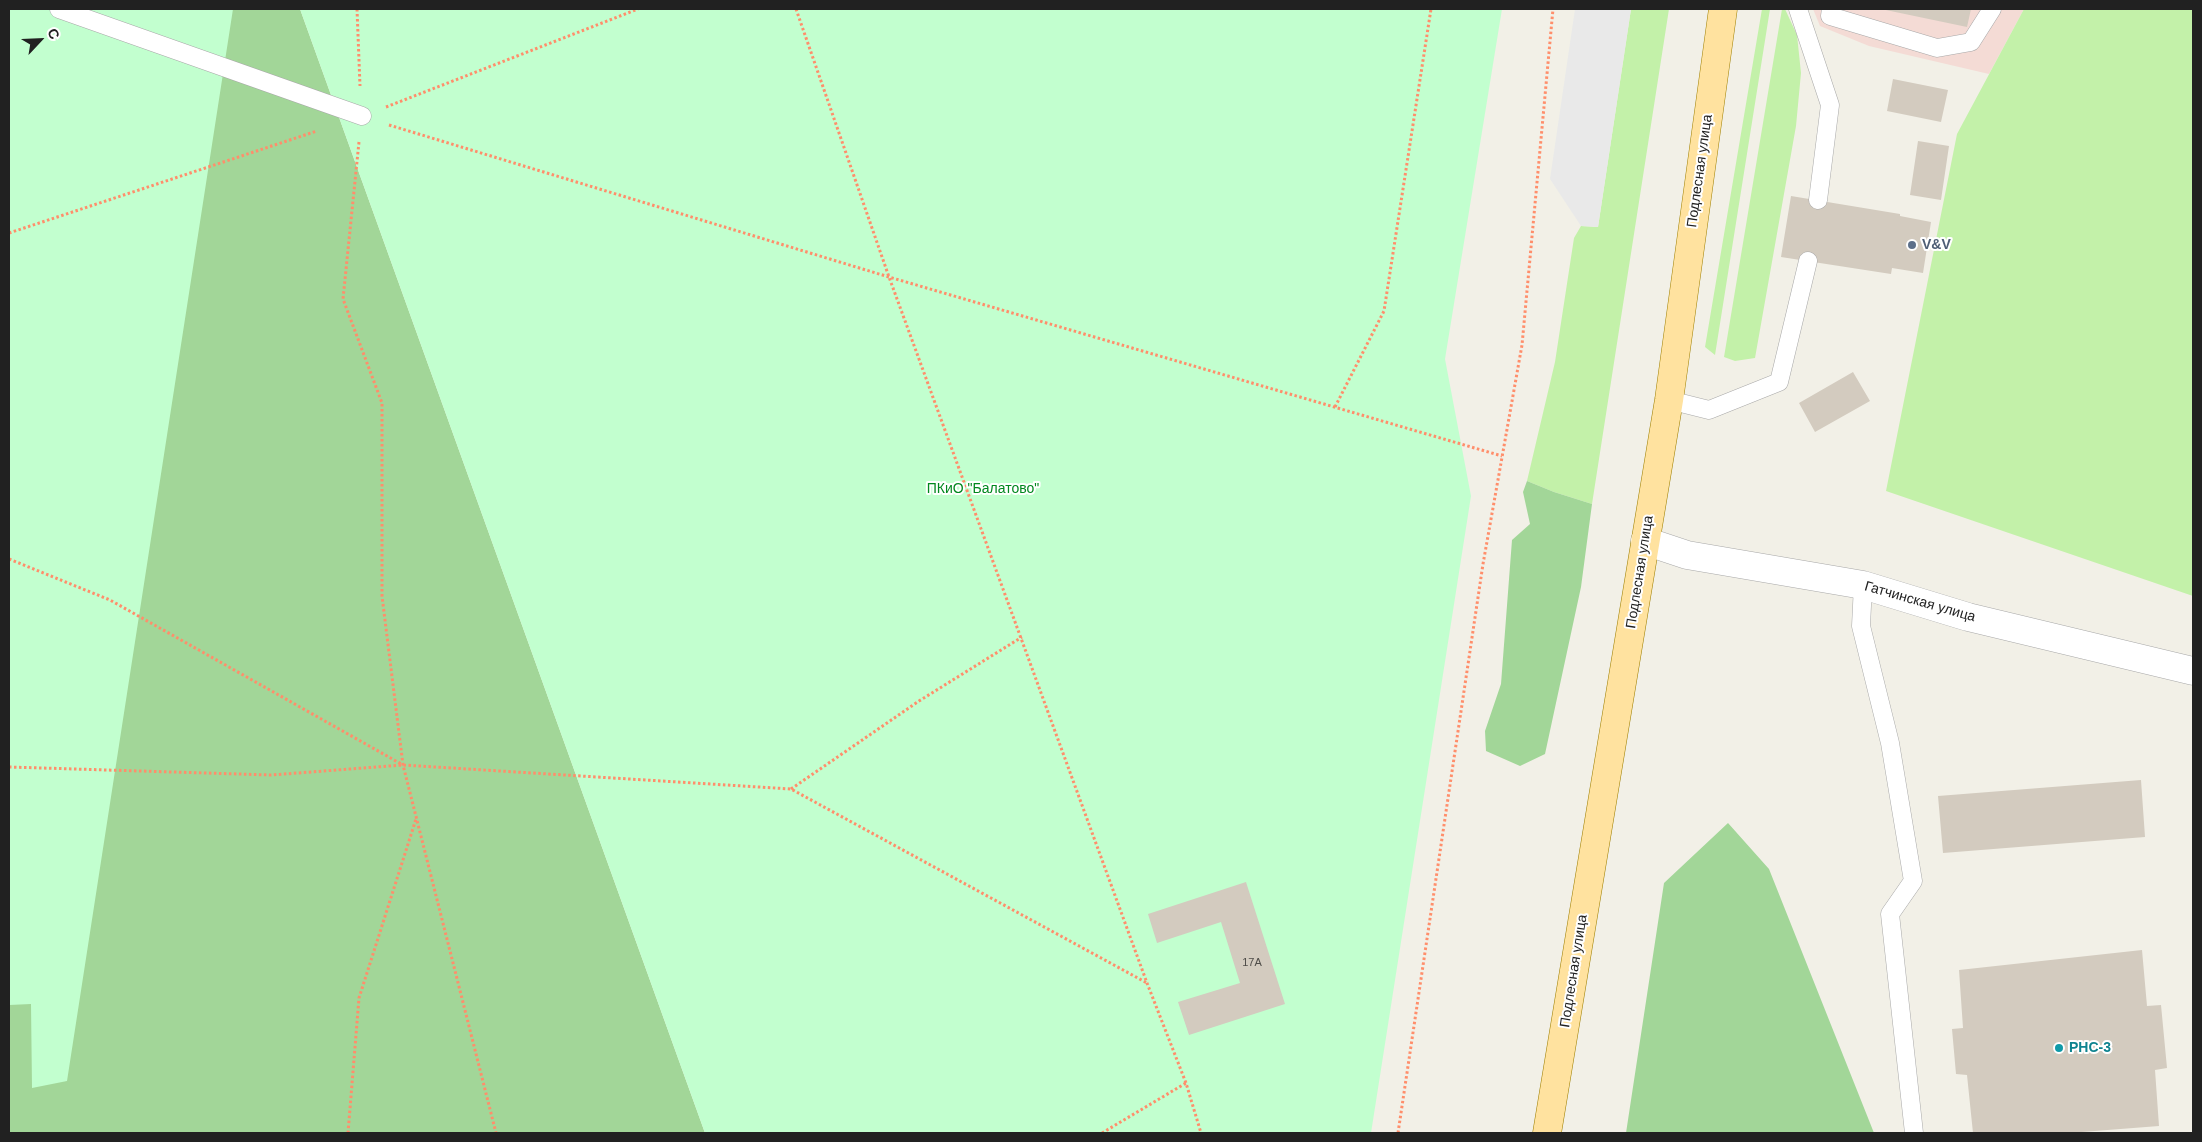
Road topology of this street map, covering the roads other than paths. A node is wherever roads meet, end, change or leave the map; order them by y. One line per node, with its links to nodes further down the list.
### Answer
1 (59, 9): 6 (lane)
2 (1723, 9): 9 (main road, Подлесная улица)
3 (1798, 9): 7 (lane)
4 (1831, 9): 5 (lane)
5 (1992, 9)
6 (362, 116)
7 (1818, 200)
8 (1808, 261): 9 (lane)
9 (1669, 400): 10 (main road, Подлесная улица)
10 (1645, 541): 11 (street, Гатчинская улица); 13 (main road, Подлесная улица)
11 (1863, 586): 12 (street, Гатчинская улица); 14 (lane)
12 (2193, 671)
13 (1547, 1133)
14 (1914, 1133)

